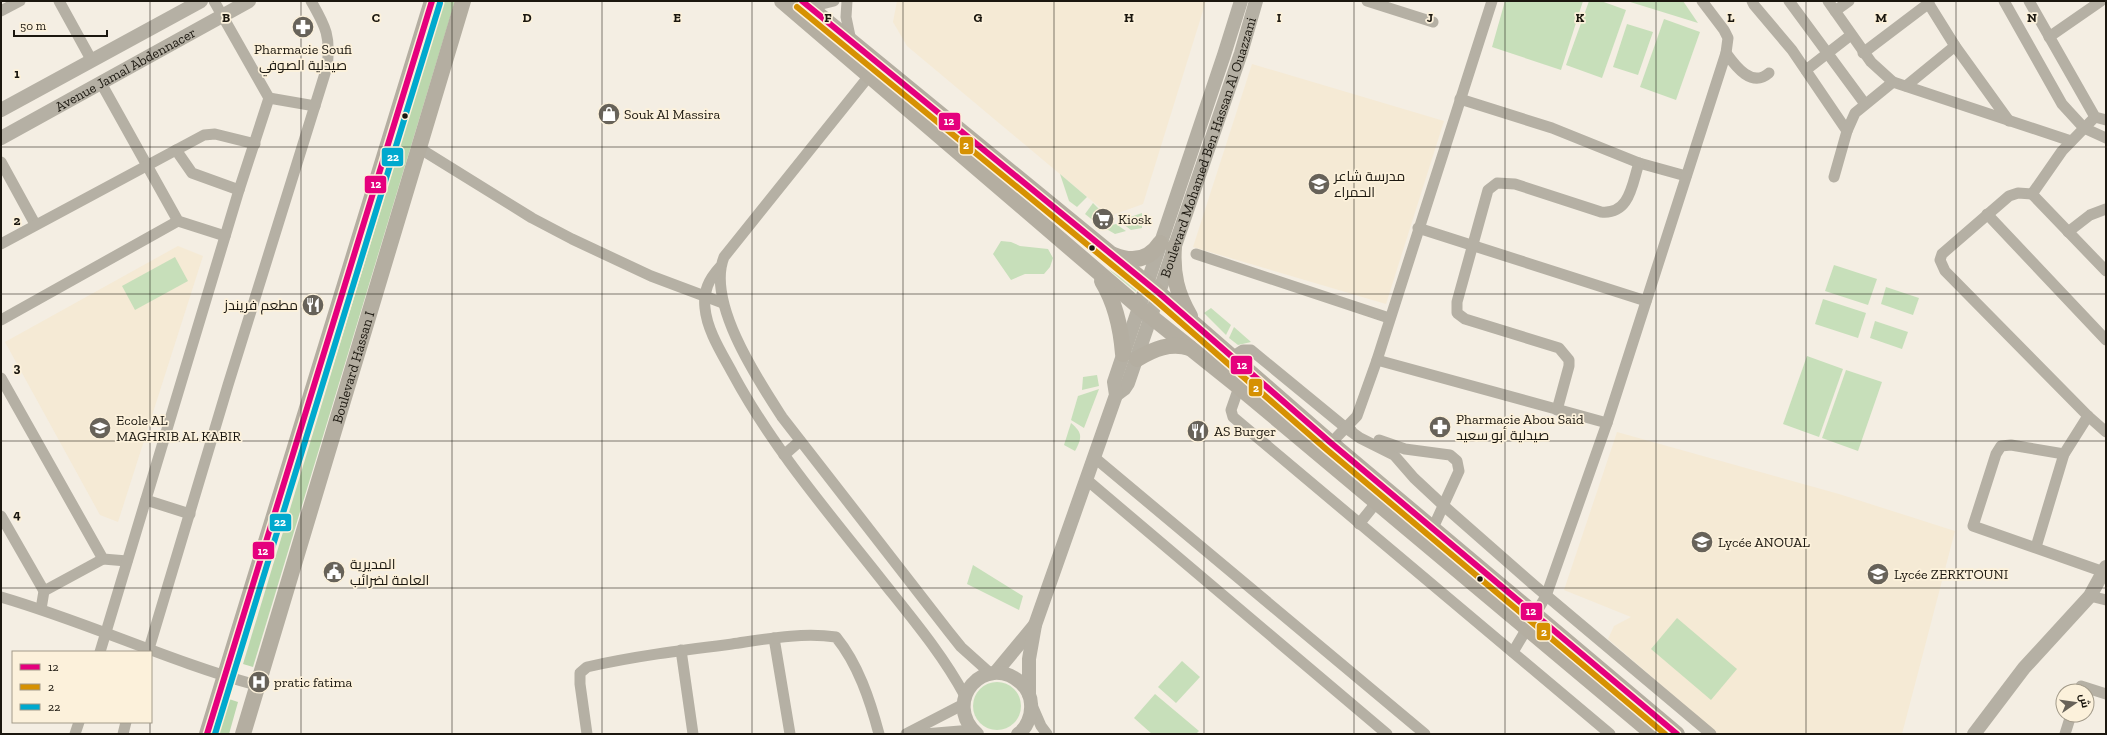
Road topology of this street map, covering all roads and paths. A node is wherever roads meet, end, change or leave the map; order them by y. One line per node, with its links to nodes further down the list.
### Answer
1 (20, 1): 26 (street)
2 (59, 1): 37 (street)
3 (201, 1): 37 (street, Avenue Jamal Abdennacer)
4 (214, 1): 28 (street)
5 (249, 1): 28 (street, Avenue Jamal Abdennacer)
6 (312, 1): 47 (street)
7 (432, 1): 140 (main road)
8 (463, 1): 58 (main road, Boulevard Hassan I)
9 (782, 1): 38 (main road)
10 (834, 1): 25 (street)
11 (848, 1): 32 (street)
12 (1241, 1): 75 (street, Boulevard Mohamed Ben Hassan Al Ouazzani)
13 (1256, 1): 75 (street, Boulevard Mohamed Ben Hassan Al Ouazzani)
14 (1367, 1): 29 (street)
15 (1492, 1): 45 (street)
16 (1702, 1): 34 (street)
17 (1752, 1): 39 (street)
18 (1789, 1): 35 (street)
19 (1828, 1): 27 (street)
20 (1849, 1): 27 (street)
21 (2004, 1): 52 (street)
22 (2029, 1): 31 (street)
23 (2101, 1): 31 (street)
24 (1928, 2): 33 (street); 36 (street)
25 (806, 4): 32 (main road)
26 (4, 7)
27 (1834, 11): 30 (street)
28 (223, 17): 42 (street, Avenue Jamal Abdennacer); 44 (street)
29 (1433, 22)
30 (1851, 35): 35 (street); 36 (street)
31 (2049, 38): 49 (street)
32 (851, 41): 38 (main road)
33 (1955, 46): 43 (street); 51 (street)
34 (1726, 53): 40 (street); 63 (street)
35 (1828, 53): 39 (street); 46 (street)
36 (1863, 53): 41 (street)
37 (92, 61): 48 (street, Avenue Jamal Abdennacer)
38 (874, 70): 77 (main road); 79 (street); 80 (main road)
39 (1806, 70): 53 (street)
40 (1769, 73)
41 (1893, 82): 43 (street); 46 (street)
42 (101, 83): 54 (street, Avenue Jamal Abdennacer); 62 (street)
43 (1906, 86): 51 (street)
44 (268, 98): 47 (street); 57 (street)
45 (1460, 99): 61 (street); 71 (street)
46 (1865, 104): 53 (street)
47 (315, 106): 115 (street)
48 (1, 110)
49 (2095, 117): 50 (street); 52 (street)
50 (2106, 120)
51 (2009, 121): 56 (street)
52 (2084, 128): 55 (street); 56 (street)
53 (1847, 131): 64 (street)
54 (1, 138)
55 (2106, 138)
56 (2071, 142): 66 (street)
57 (255, 144): 59 (street); 65 (street)
58 (419, 148): 84 (street); 141 (main road, Boulevard Hassan I)
59 (176, 150): 62 (street); 65 (street)
60 (1, 162): 70 (street)
61 (1639, 162): 63 (street); 76 (street)
62 (148, 166): 69 (street); 70 (street)
63 (1686, 176): 85 (street)
64 (1834, 177)
65 (239, 190): 73 (street)
66 (2032, 194): 68 (street); 72 (street)
67 (2106, 209): 72 (street)
68 (1987, 214): 92 (street); 100 (street)
69 (178, 221): 73 (street); 90 (street)
70 (35, 224): 74 (street)
71 (1418, 228): 76 (street); 89 (street)
72 (2068, 232): 81 (street)
73 (225, 236): 112 (street)
74 (1, 244)
75 (1167, 245): 77 (main road); 82 (street, Boulevard Mohamed Ben Hassan Al Ouazzani); 83 (street, Boulevard Mohamed Ben Hassan Al Ouazzani); 91 (main road)
76 (1472, 246): 85 (street); 99 (street)
77 (1109, 252): 82 (main road)
78 (1196, 254): 89 (street)
79 (720, 267): 84 (street); 86 (street)
80 (1096, 271): 87 (main road); 94 (main road)
81 (2106, 271)
82 (1146, 284): 83 (main road); 87 (street, Boulevard Mohamed Ben Hassan Al Ouazzani)
83 (1160, 294): 88 (street, Boulevard Mohamed Ben Hassan Al Ouazzani); 91 (main road)
84 (705, 298): 86 (street); 108 (street)
85 (1646, 301): 101 (street)
86 (723, 303): 104 (street)
87 (1138, 308): 88 (main road); 94 (street, Boulevard Mohamed Ben Hassan Al Ouazzani)
88 (1152, 318): 93 (main road); 94 (street, Boulevard Mohamed Ben Hassan Al Ouazzani)
89 (1389, 318): 96 (street)
90 (1, 320)
91 (1200, 331): 95 (main road)
92 (2106, 340)
93 (1190, 348): 94 (main road); 98 (main road)
94 (1130, 357): 109 (street)
95 (1232, 357): 102 (street); 105 (main road)
96 (1377, 360): 99 (street); 102 (street)
97 (1, 378): 120 (street)
98 (1239, 386): 113 (main road); 117 (street)
99 (1557, 410): 101 (street)
100 (2088, 416): 103 (street); 107 (street)
101 (1607, 423): 124 (street)
102 (1346, 428): 105 (street); 106 (street); 110 (street)
103 (2106, 432)
104 (800, 441): 108 (street); 139 (street)
105 (1331, 443): 118 (main road)
106 (1411, 450): 110 (street); 114 (street)
107 (2064, 454): 119 (street); 119 (street)
108 (784, 455): 145 (street)
109 (1094, 458): 111 (street); 150 (street)
110 (1404, 466): 114 (street)
111 (1087, 480): 130 (street); 163 (street)
112 (146, 500): 115 (street); 121 (street)
113 (1376, 503): 117 (street); 131 (main road)
114 (1444, 506): 118 (street); 124 (street)
115 (190, 514): 136 (street)
116 (1, 516): 123 (street)
117 (1359, 524): 138 (street)
118 (1433, 528): 129 (main road)
119 (2036, 547): 122 (street)
120 (103, 559): 121 (street); 123 (street)
121 (127, 561): 132 (street)
122 (2105, 570): 125 (street)
123 (44, 591): 128 (street)
124 (1546, 596): 129 (street); 167 (street)
125 (2090, 596): 127 (street); 168 (street)
126 (1, 597): 128 (street)
127 (2106, 600)
128 (41, 608): 132 (street)
129 (1537, 614): 131 (street); 166 (main road)
130 (1035, 625): 139 (street); 144 (street)
131 (1526, 628): 138 (street); 165 (main road)
132 (105, 633): 135 (street); 136 (street)
133 (774, 638): 134 (street); 157 (street); 158 (street)
134 (681, 650): 155 (street); 156 (street)
135 (100, 651)
136 (148, 651)
137 (152, 652): 140 (street)
138 (1513, 652): 164 (street)
139 (993, 673): 144 (street); 145 (street)
140 (226, 676): 141 (street); 153 (main road)
141 (256, 685): 154 (main road, Boulevard Hassan I)
142 (2095, 690): 143 (street)
143 (2106, 694)
144 (1030, 698): 161 (street); 162 (street)
145 (964, 700): 149 (street); 159 (street)
146 (79, 723): 151 (street)
147 (126, 723): 152 (street)
148 (2068, 723): 169 (street)
149 (975, 732): 160 (street)
150 (1418, 732)
151 (76, 734)
152 (123, 734)
153 (207, 734)
154 (243, 734)
155 (587, 734)
156 (693, 734)
157 (790, 734)
158 (879, 734)
159 (906, 734)
160 (924, 734)
161 (1018, 734)
162 (1047, 734)
163 (1387, 734)
164 (1610, 734)
165 (1653, 734)
166 (1677, 734)
167 (1711, 734)
168 (1974, 734)
169 (2065, 734)

